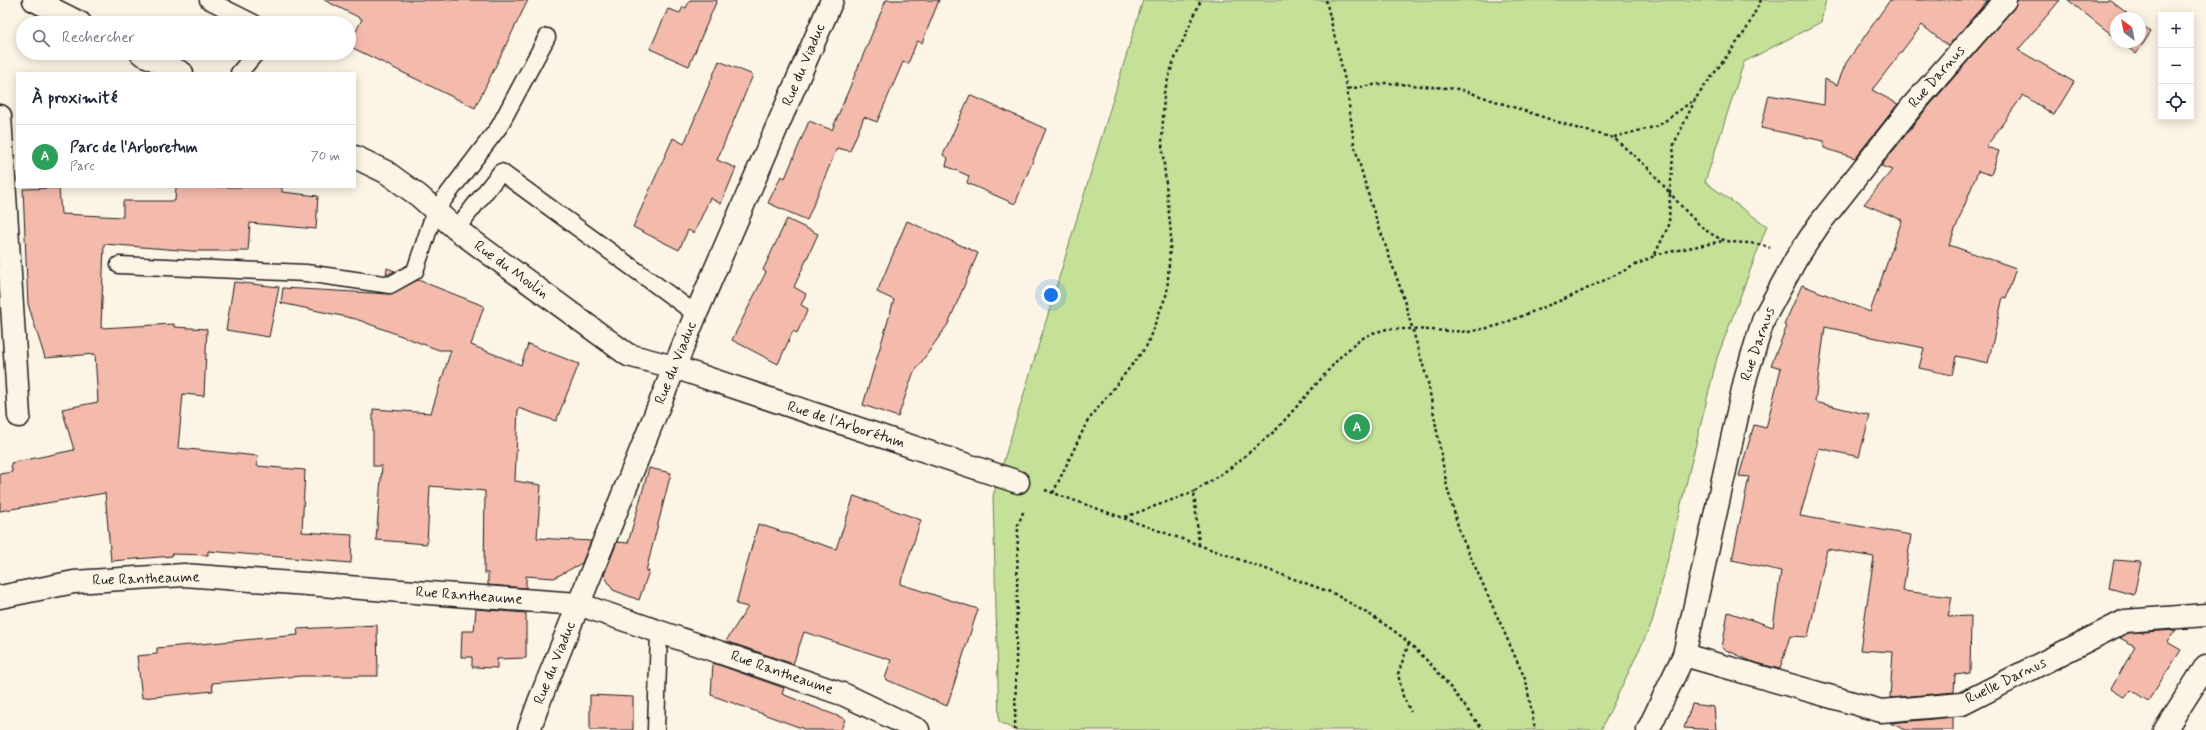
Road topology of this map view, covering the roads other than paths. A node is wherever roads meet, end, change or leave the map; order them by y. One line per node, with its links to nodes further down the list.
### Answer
1 (34, 0): 5 (street)
2 (208, 0): 6 (lane)
3 (832, 0): 17 (street, Rue du Viaduc)
4 (2005, 0): 25 (street, Rue Darnus)
5 (66, 16)
6 (240, 16)
7 (546, 37): 14 (lane)
8 (155, 60): 10 (street)
9 (250, 60): 11 (lane)
10 (180, 72)
11 (240, 72)
12 (0, 116): 19 (street)
13 (356, 157): 14 (street, Rue du Moulin)
14 (435, 211): 15 (street, Rue du Moulin); 16 (lane)
15 (456, 229): 17 (lane); 18 (street, Rue du Moulin)
16 (119, 265)
17 (696, 314): 18 (street, Rue du Viaduc)
18 (674, 368): 20 (street, Rue de l'Arborétum); 22 (street, Rue du Viaduc)
19 (19, 416)
20 (1026, 483)
21 (0, 597): 22 (street, Rue Rantheaume)
22 (578, 604): 24 (street, Rue Rantheaume); 28 (street, Rue du Viaduc)
23 (2206, 614): 25 (street, Ruelle Darnus)
24 (659, 631): 27 (street, Rue Rantheaume); 29 (lane)
25 (1684, 655): 30 (street, Rue Darnus)
26 (2206, 666): 31 (street)
27 (915, 729)
28 (529, 730)
29 (656, 730)
30 (1648, 730)
31 (2165, 730)

